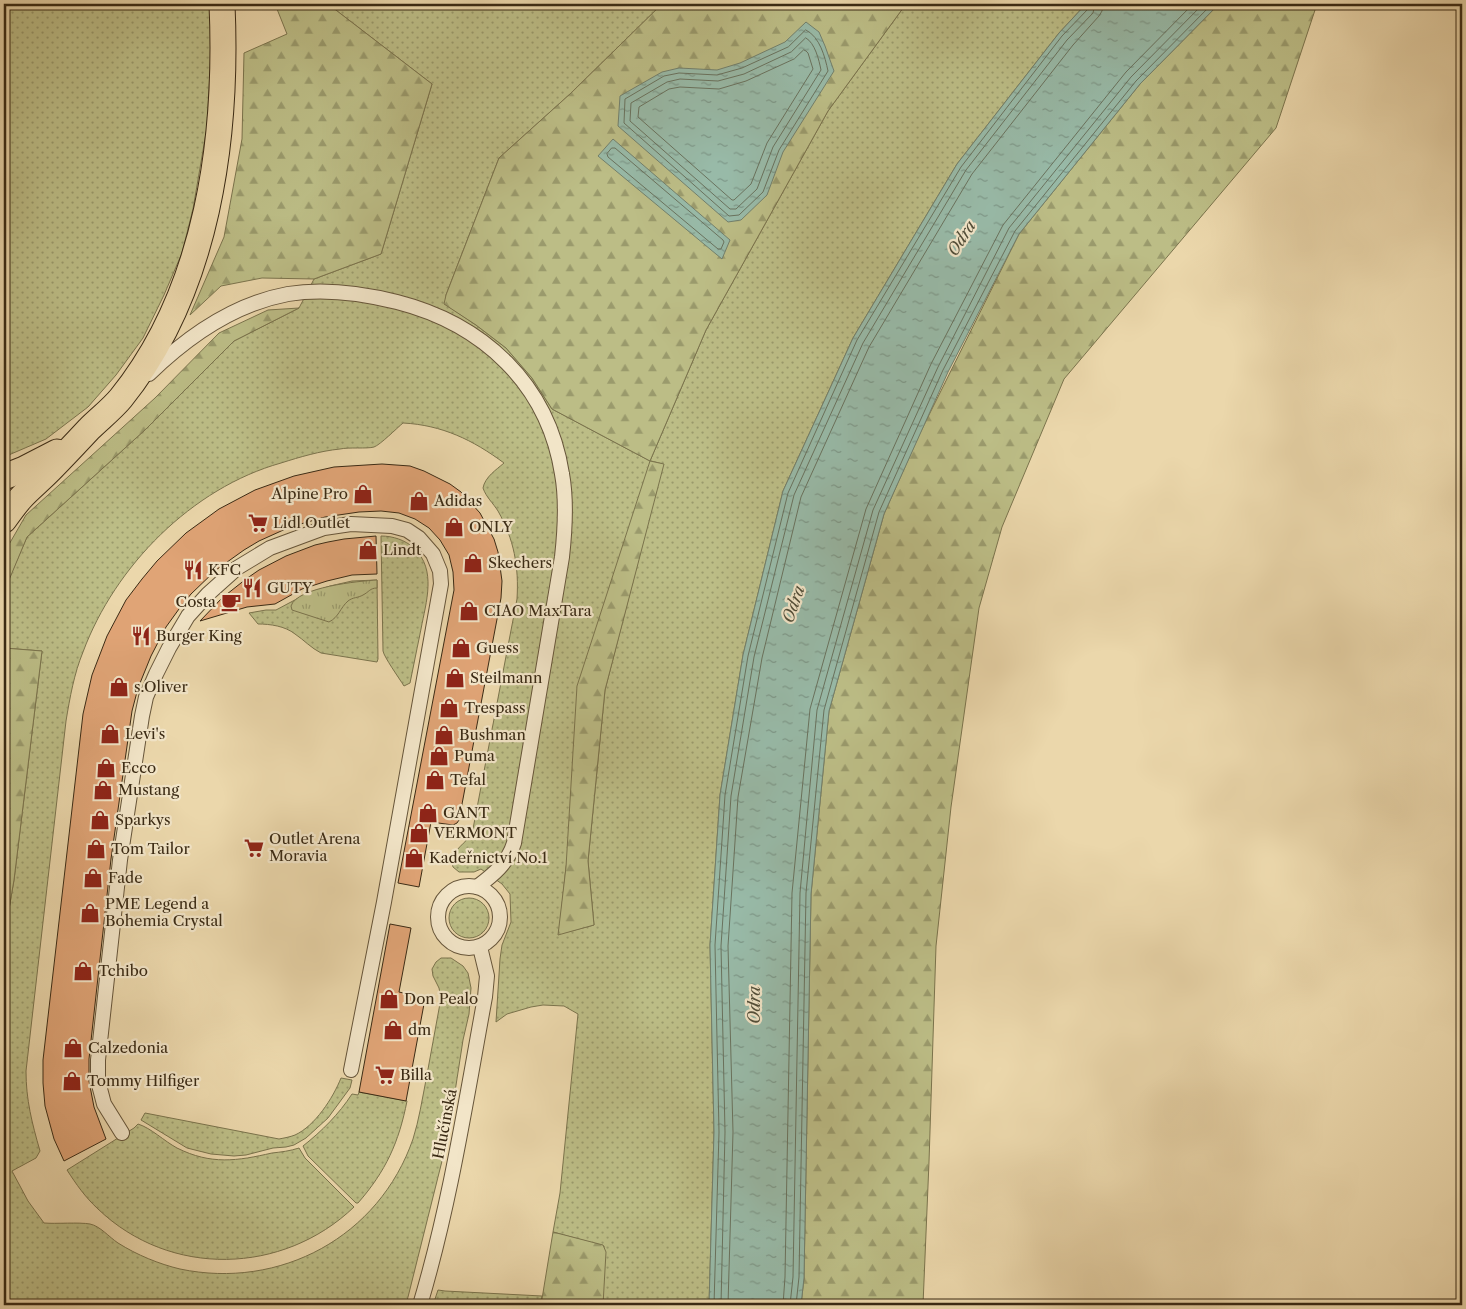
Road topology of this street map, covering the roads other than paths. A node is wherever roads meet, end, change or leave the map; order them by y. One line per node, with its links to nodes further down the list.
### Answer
1 (222, 4): 2 (highway)
2 (120, 399): 3 (highway); 6 (street)
3 (90, 428): 4 (highway); 5 (highway)
4 (4, 477)
5 (4, 520)
6 (477, 887): 7 (street); 7 (street)
7 (480, 947): 10 (street, Hlučínská)
8 (350, 1070): 9 (street)
9 (122, 1133)
10 (420, 1305)

